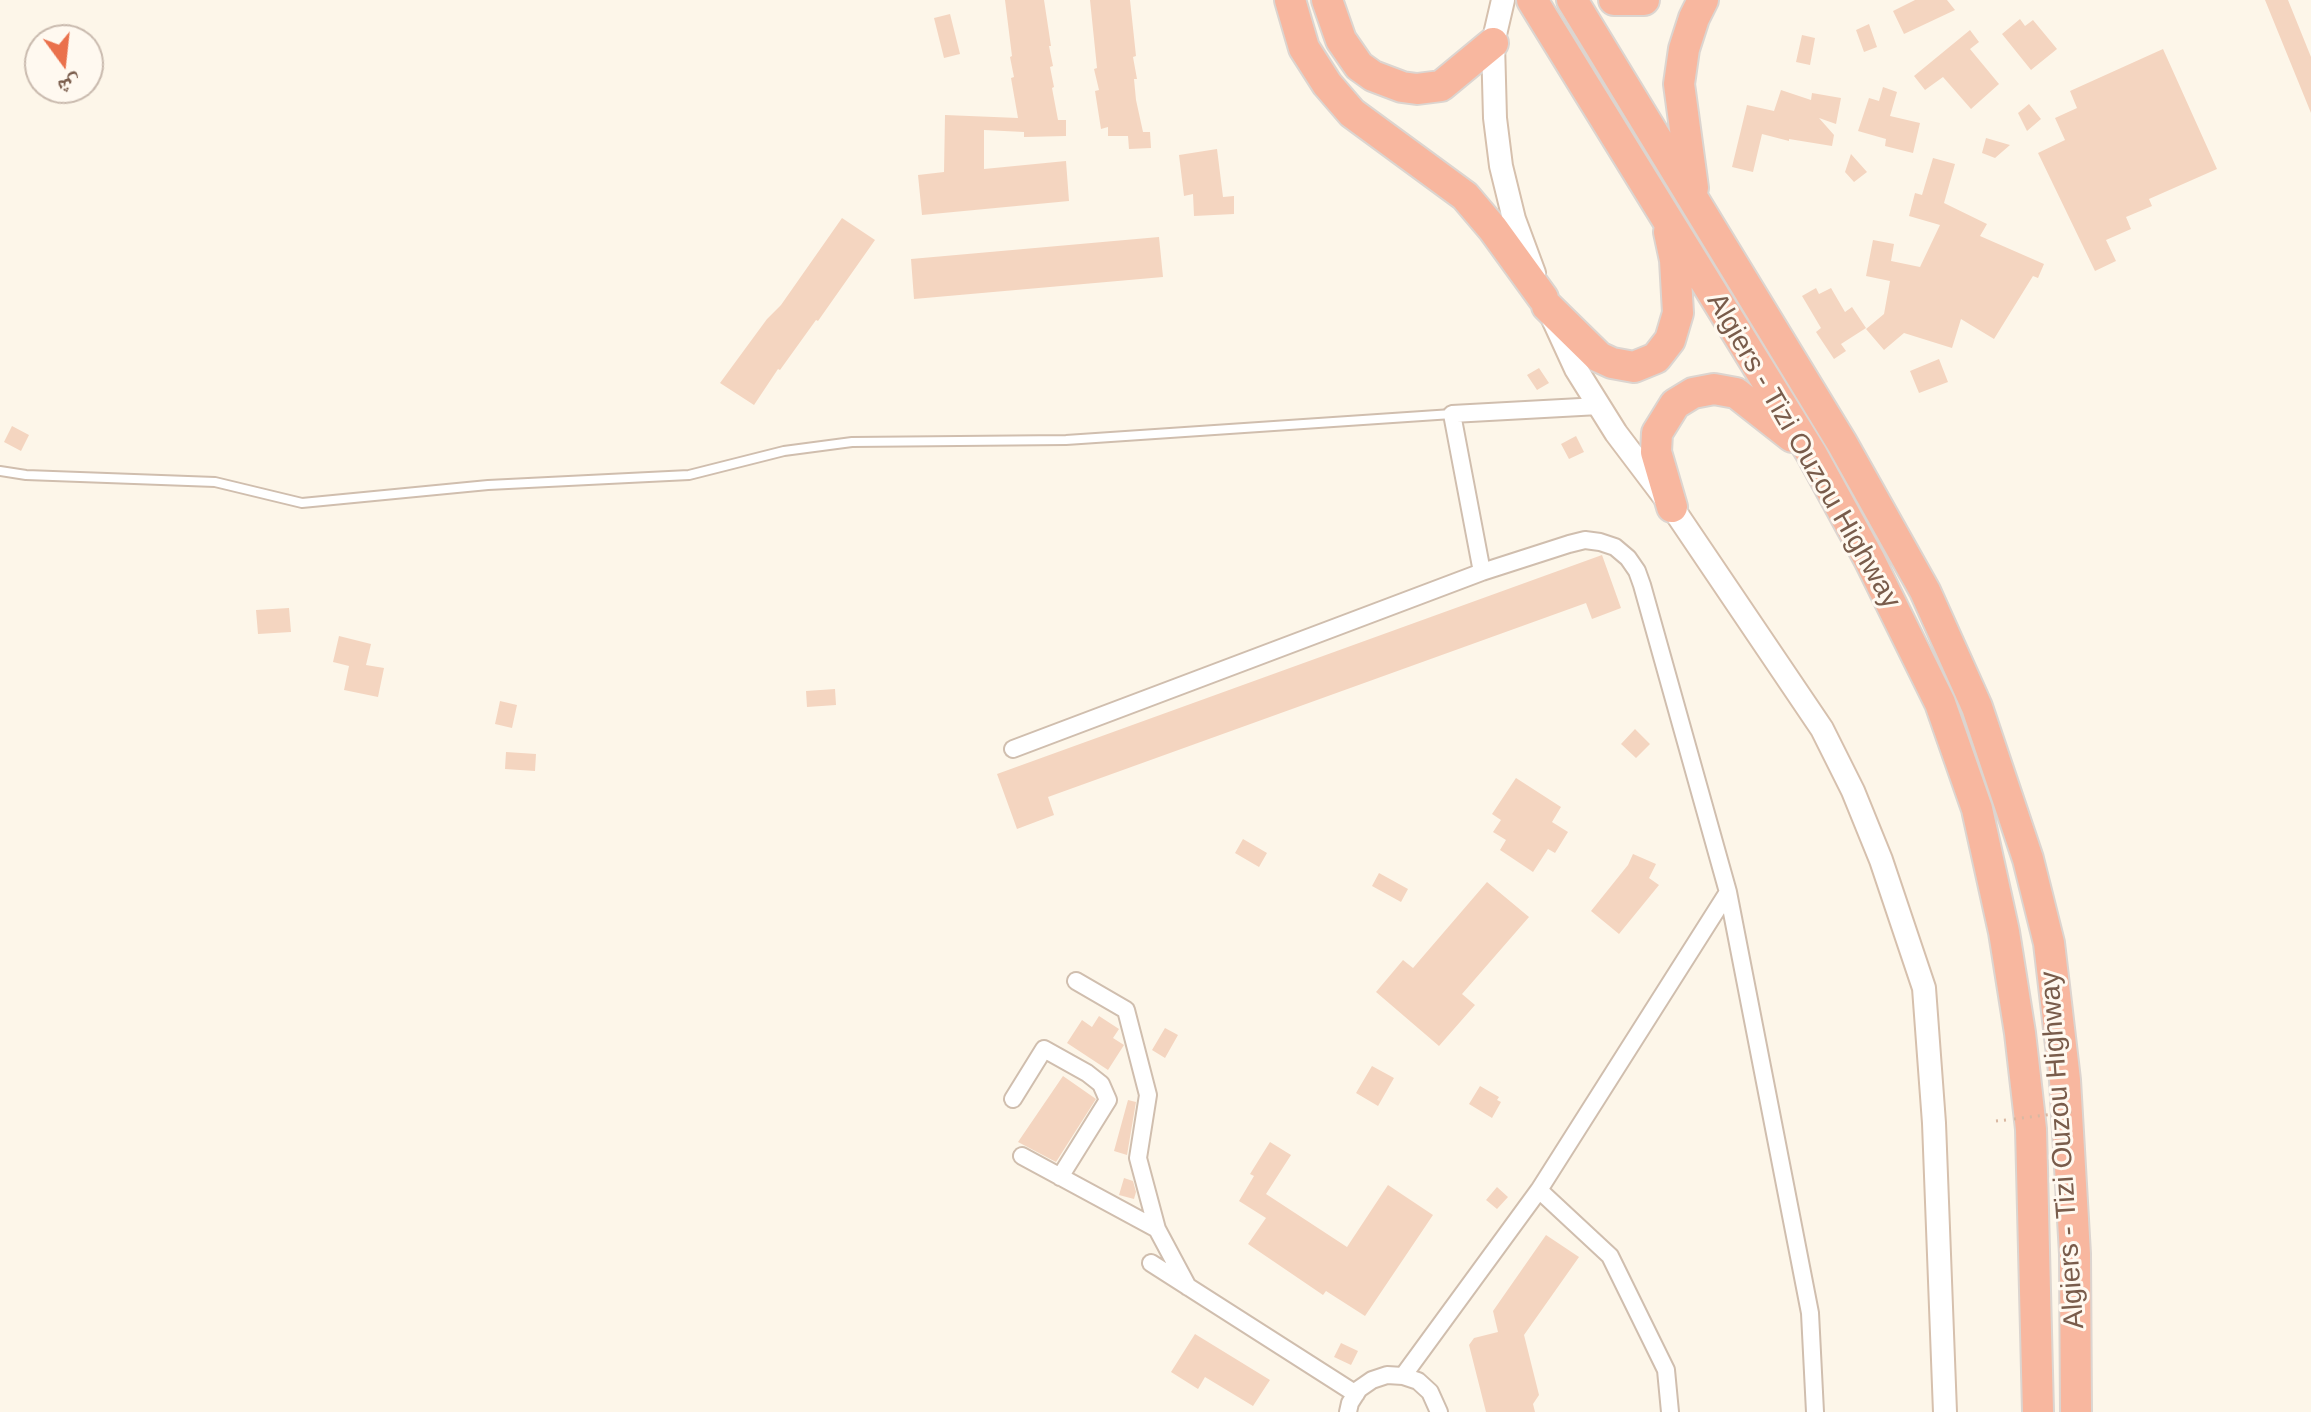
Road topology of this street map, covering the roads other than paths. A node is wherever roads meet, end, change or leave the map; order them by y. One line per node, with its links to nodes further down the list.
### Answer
1 (1290, 0): 12 (highway)
2 (1327, 0): 9 (highway)
3 (1503, 0): 9 (main road)
4 (1532, 0): 11 (highway, Algiers - Tizi Ouzou Highway)
5 (1572, 0): 10 (highway, Algiers - Tizi Ouzou Highway)
6 (1614, 0): 7 (highway)
7 (1644, 0)
8 (1703, 0): 10 (highway)
9 (1493, 43): 12 (main road)
10 (1695, 202): 37 (highway, Algiers - Tizi Ouzou Highway)
11 (1665, 214): 12 (highway); 15 (highway, Algiers - Tizi Ouzou Highway)
12 (1545, 302): 13 (main road)
13 (1599, 406): 14 (street); 17 (main road)
14 (1452, 414): 16 (lane); 18 (street)
15 (1811, 453): 17 (highway); 36 (highway, Algiers - Tizi Ouzou Highway)
16 (0, 471)
17 (1672, 507): 35 (main road)
18 (1482, 572): 19 (street); 20 (street)
19 (1013, 749)
20 (1728, 892): 25 (street); 34 (street)
21 (1076, 981): 26 (street)
22 (1013, 1099): 24 (street)
23 (1022, 1156): 24 (street)
24 (1060, 1177): 26 (street)
25 (1539, 1190): 29 (street); 33 (street)
26 (1157, 1229): 28 (street)
27 (1151, 1263): 28 (street)
28 (1188, 1287): 30 (street)
29 (1403, 1376): 30 (street); 32 (street)
30 (1356, 1394): 31 (street)
31 (1348, 1412)
32 (1439, 1412)
33 (1670, 1412)
34 (1815, 1412)
35 (1945, 1412)
36 (2038, 1412)
37 (2076, 1412)

